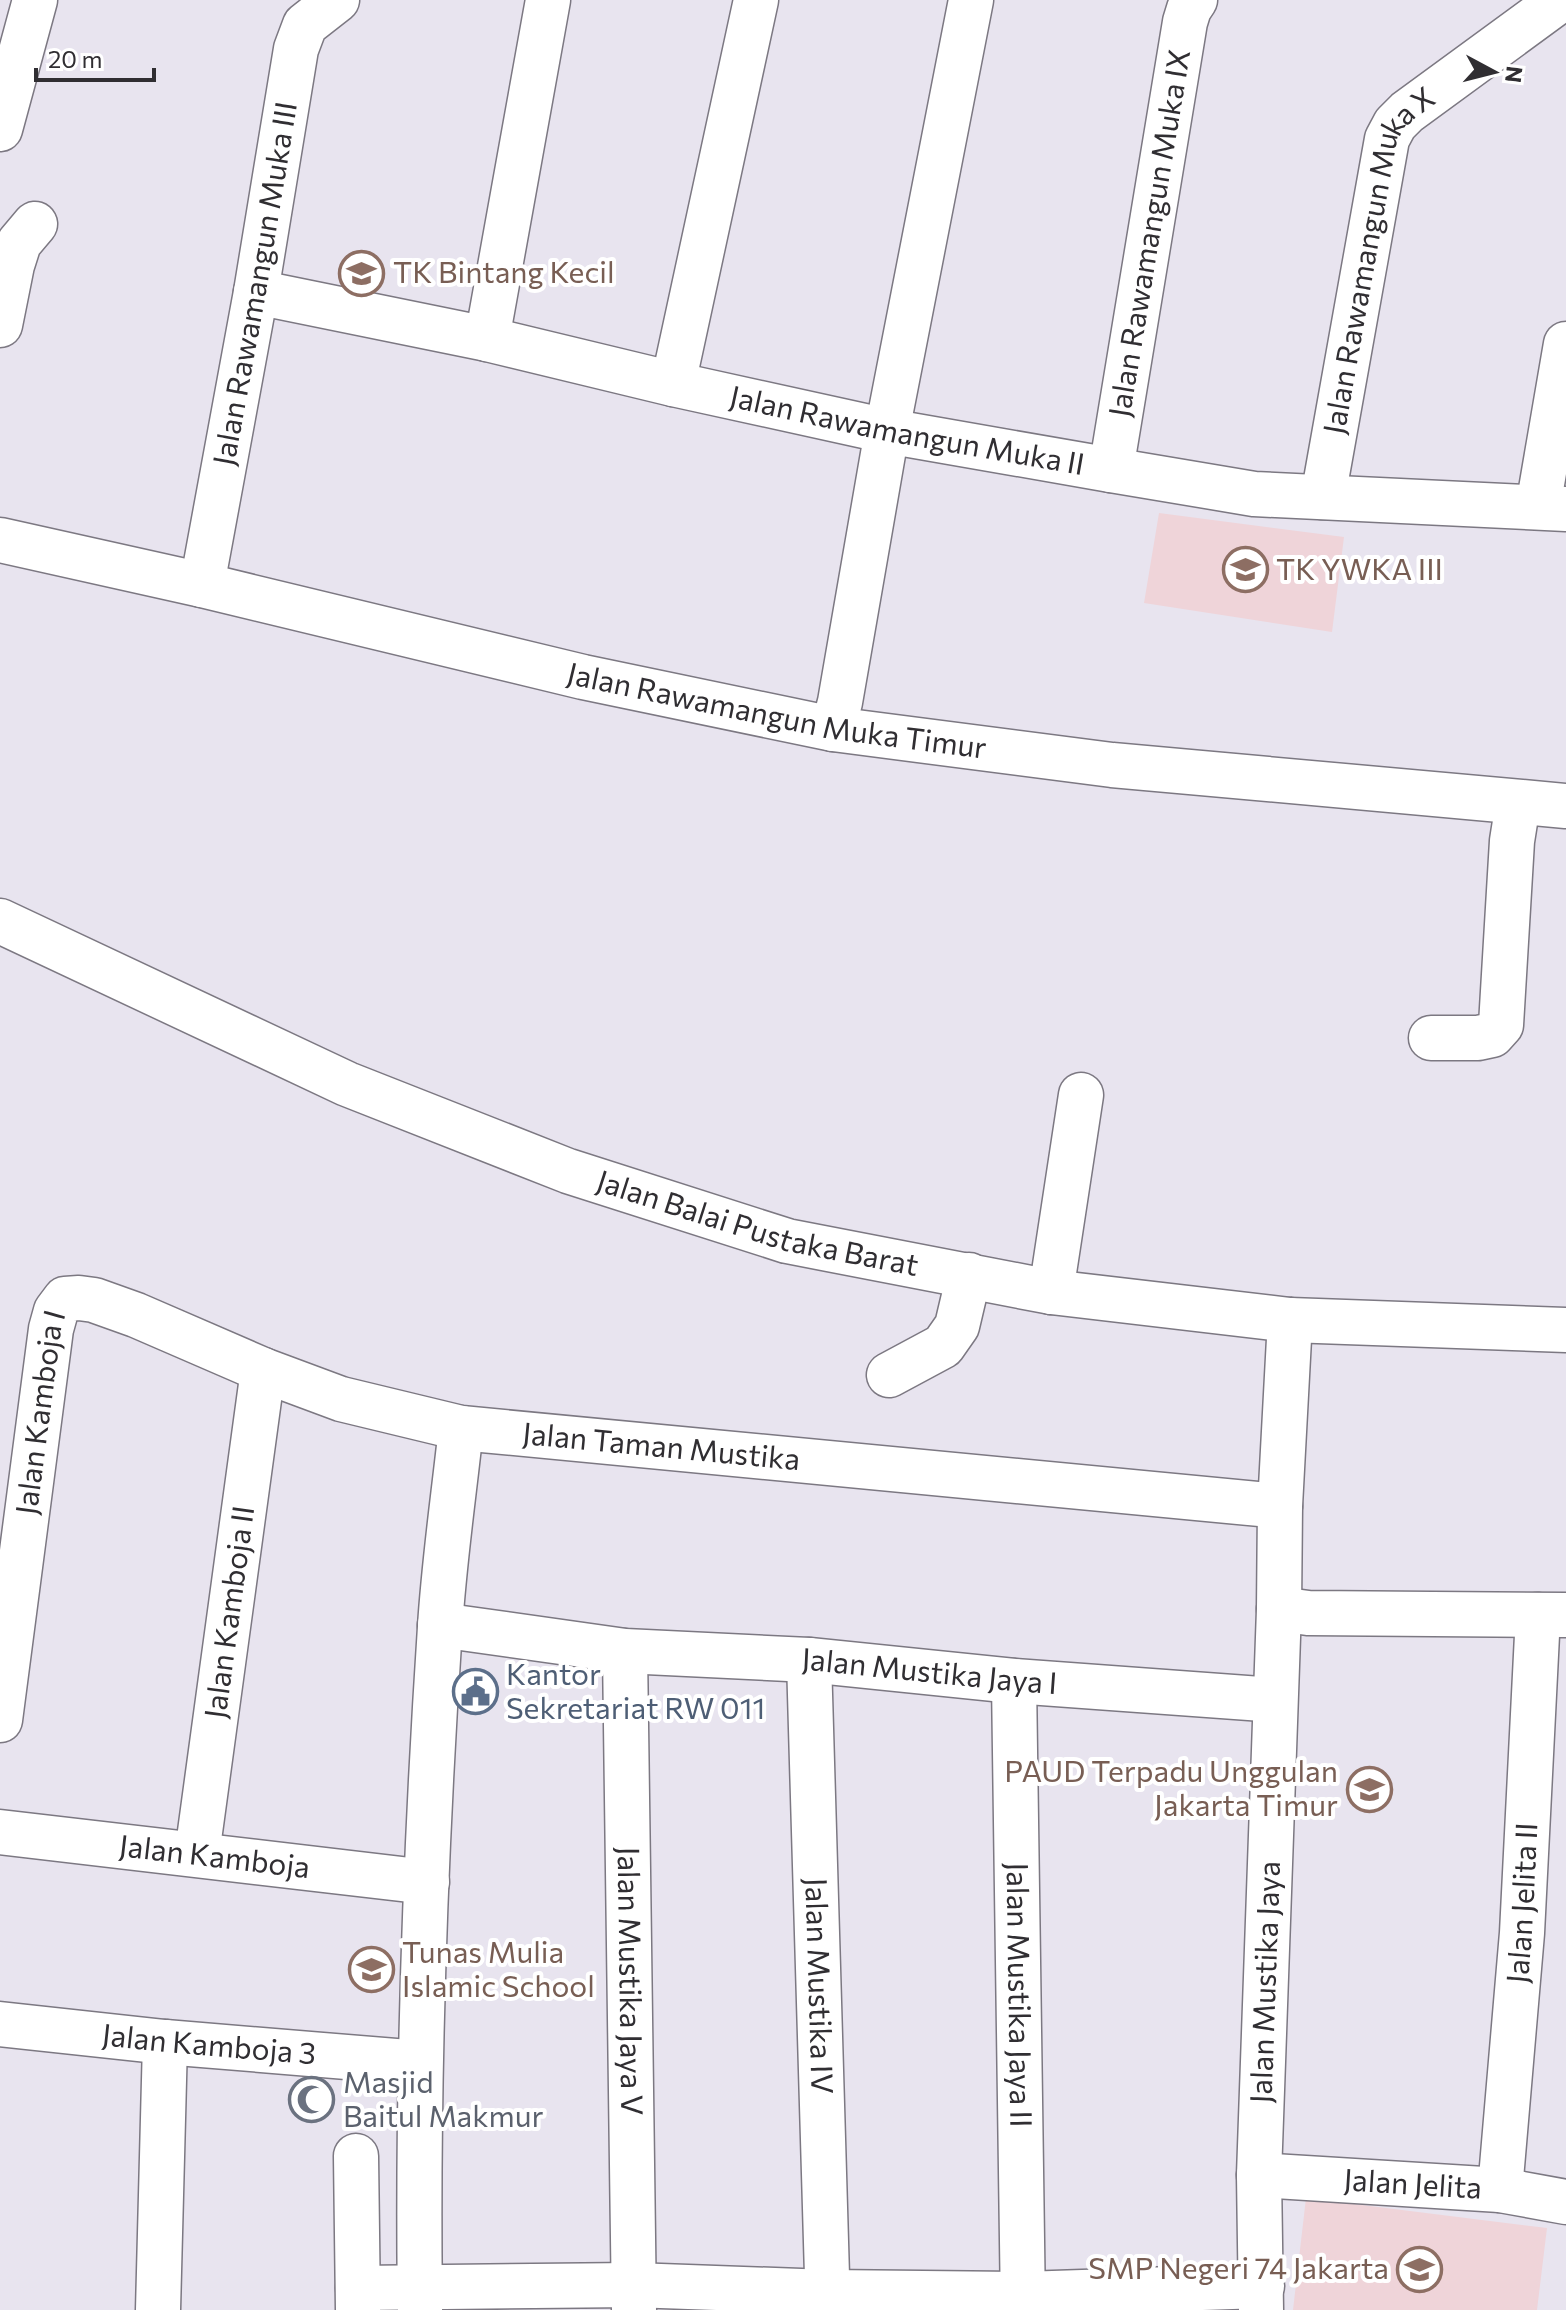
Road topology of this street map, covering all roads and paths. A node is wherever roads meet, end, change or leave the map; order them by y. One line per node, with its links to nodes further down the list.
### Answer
1 (35, 0): 8 (street)
2 (337, 0): 10 (street, Jalan Rawamangun Muka III)
3 (548, 0): 12 (street)
4 (756, 0): 14 (street)
5 (971, 0): 15 (street)
6 (1195, 0): 16 (street, Jalan Rawamangun Muka IX)
7 (1560, 0): 17 (street, Jalan Rawamangun Muka X)
8 (0, 129)
9 (35, 224): 11 (street)
10 (256, 292): 12 (street, Jalan Rawamangun Muka II); 20 (street, Jalan Rawamangun Muka III)
11 (0, 325)
12 (487, 339): 14 (street, Jalan Rawamangun Muka II)
13 (1566, 344): 18 (street)
14 (673, 384): 15 (street, Jalan Rawamangun Muka II)
15 (887, 431): 16 (street, Jalan Rawamangun Muka II); 21 (street)
16 (1111, 470): 17 (street, Jalan Rawamangun Muka II)
17 (1323, 497): 18 (street, Jalan Rawamangun Muka II)
18 (1552, 508)
19 (0, 540): 20 (street, Jalan Rawamangun Muka Timur)
20 (202, 585): 21 (street, Jalan Rawamangun Muka Timur)
21 (833, 729): 22 (street, Jalan Rawamangun Muka Timur)
22 (1518, 803): 23 (street, Jalan Rawamangun Muka Timur); 25 (street)
23 (1566, 806)
24 (0, 921): 27 (street, Jalan Balai Pustaka Barat)
25 (1431, 1038)
26 (1081, 1095): 28 (street)
27 (969, 1275): 28 (street, Jalan Balai Pustaka Barat); 33 (street)
28 (1051, 1292): 30 (street, Jalan Balai Pustaka Barat)
29 (65, 1299): 32 (street, Jalan Taman Mustika); 43 (street, Jalan Kamboja I)
30 (1290, 1320): 31 (street, Jalan Balai Pustaka Barat); 35 (street, Jalan Mustika Jaya)
31 (1566, 1330)
32 (263, 1370): 34 (street, Jalan Taman Mustika); 45 (street, Jalan Kamboja II)
33 (889, 1375)
34 (461, 1428): 35 (street, Jalan Taman Mustika); 38 (street)
35 (1280, 1506): 36 (street, Jalan Mustika Jaya)
36 (1279, 1609): 37 (street); 42 (street, Jalan Mustika Jaya)
37 (1552, 1615): 52 (street, Jalan Jelita II)
38 (440, 1625): 39 (street, Jalan Mustika Jaya I); 46 (street)
39 (625, 1651): 40 (street, Jalan Mustika Jaya I); 54 (street, Jalan Mustika Jaya V)
40 (809, 1660): 41 (street, Jalan Mustika Jaya I); 58 (street, Jalan Mustika IV)
41 (1014, 1681): 42 (street, Jalan Mustika Jaya I); 59 (street, Jalan Mustika Jaya II)
42 (1275, 1700): 51 (street, Jalan Mustika Jaya)
43 (0, 1720)
44 (0, 1832): 45 (street, Jalan Kamboja)
45 (197, 1854): 46 (street, Jalan Kamboja)
46 (427, 1882): 49 (street)
47 (0, 2024): 48 (street, Jalan Kamboja 3)
48 (165, 2042): 49 (street, Jalan Kamboja 3); 60 (street)
49 (420, 2063): 55 (street)
50 (356, 2156): 57 (street)
51 (1259, 2175): 52 (street, Jalan Jelita); 56 (street, Jalan Mustika Jaya)
52 (1500, 2190): 53 (street, Jalan Jelita)
53 (1566, 2202)
54 (634, 2297): 55 (street); 58 (street)
55 (420, 2298): 57 (street)
56 (1261, 2298): 59 (street)
57 (358, 2299)
58 (828, 2301): 59 (street)
59 (1023, 2302)
60 (158, 2310)

